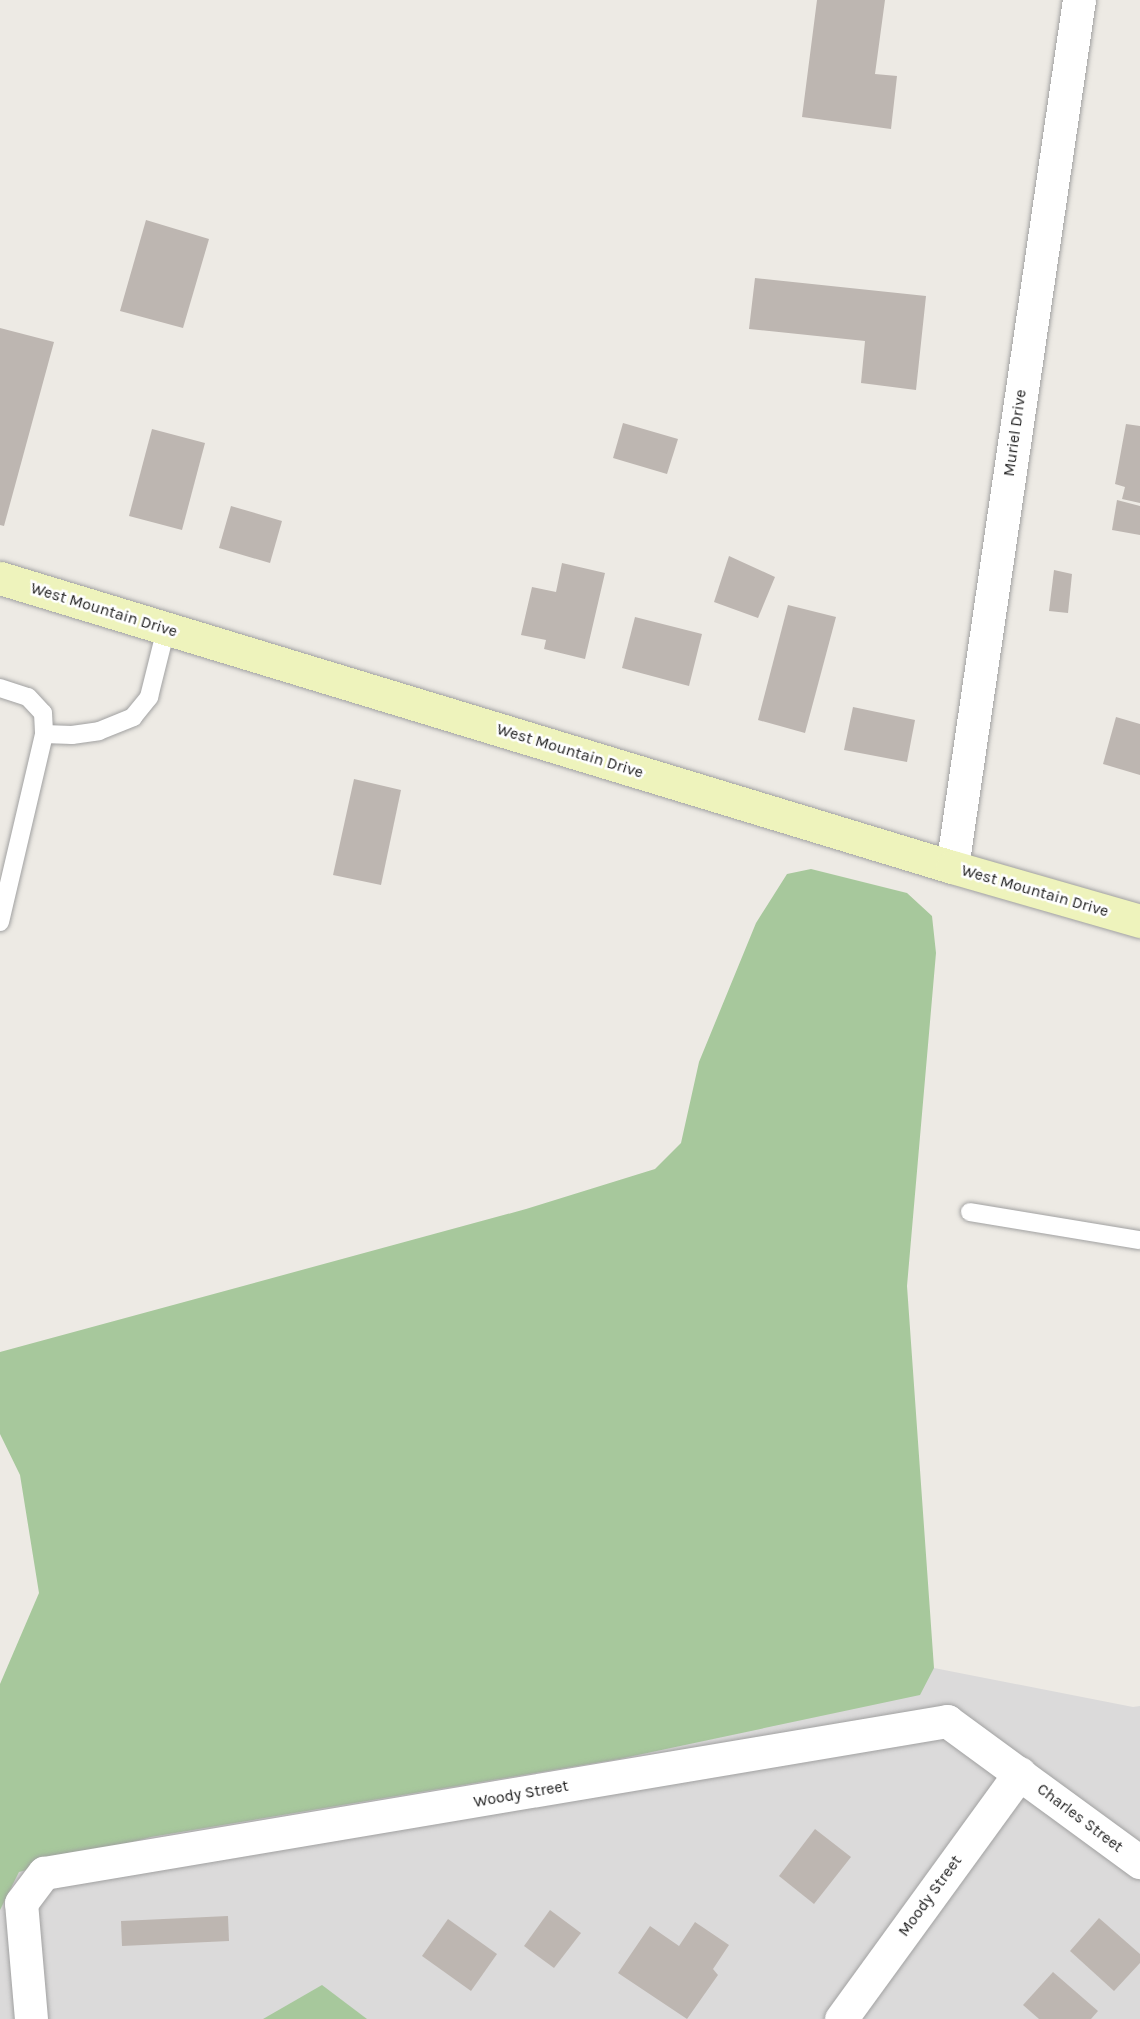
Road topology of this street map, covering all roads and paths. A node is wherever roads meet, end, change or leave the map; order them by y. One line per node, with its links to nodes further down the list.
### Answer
1 (1079, 0): 6 (street, Muriel Drive)
2 (0, 578): 3 (street, West Mountain Drive)
3 (166, 629): 5 (lane); 6 (street, West Mountain Drive)
4 (0, 688): 5 (lane)
5 (44, 734): 8 (lane)
6 (951, 867): 7 (street, West Mountain Drive)
7 (1140, 921)
8 (0, 922)
9 (970, 1212): 10 (lane)
10 (1140, 1240)
11 (1020, 1773): 12 (street, Charles Street); 13 (street, Woody Street); 14 (street, Moody Street)
12 (1140, 1862)
13 (32, 2019)
14 (841, 2019)

